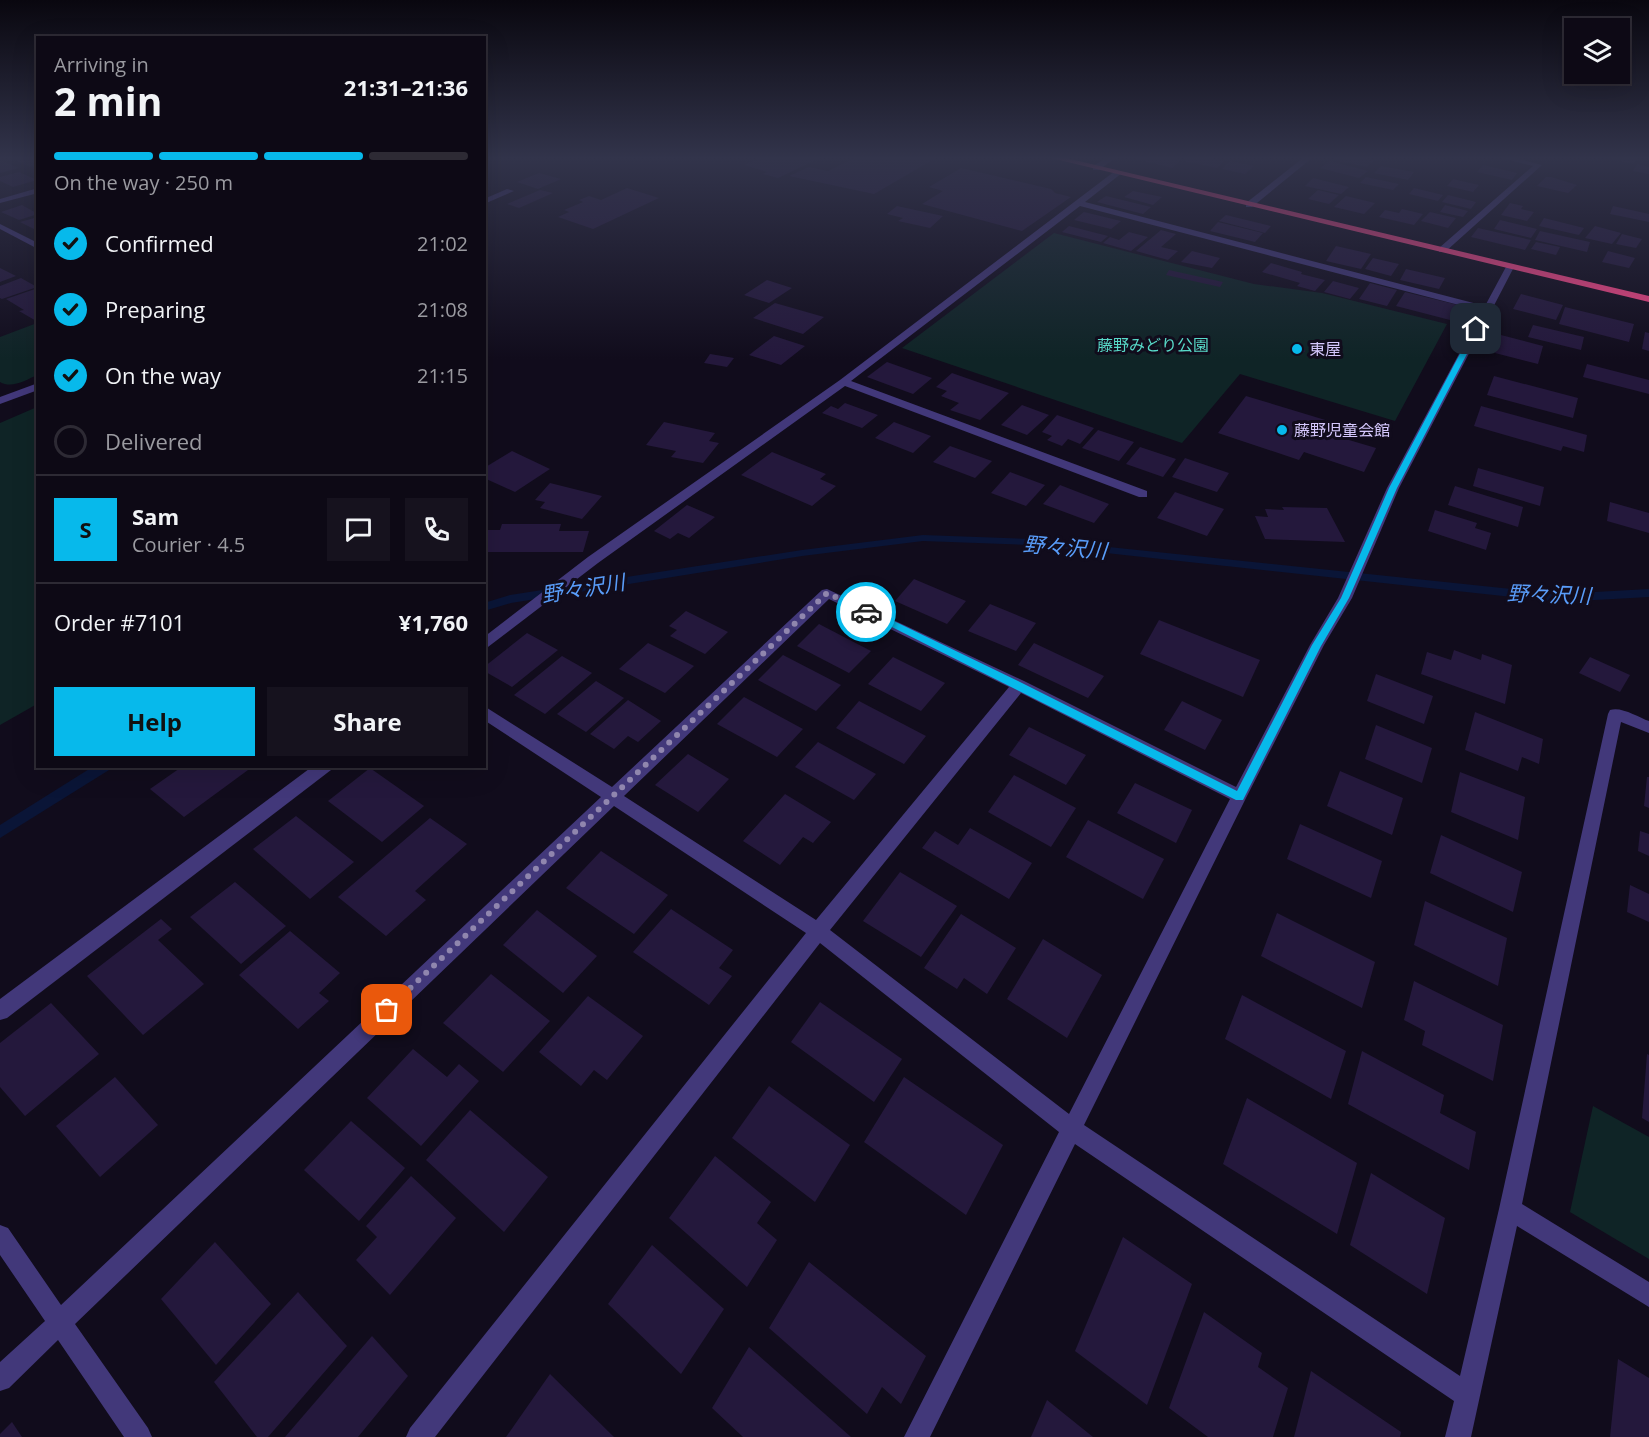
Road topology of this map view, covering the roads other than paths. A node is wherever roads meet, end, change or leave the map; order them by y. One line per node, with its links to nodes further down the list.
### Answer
1 (1050, 225): 11 (street)
2 (1164, 225): 10 (street)
3 (1334, 225): 7 (highway)
4 (1470, 225): 7 (street)
5 (0, 226): 6 (street)
6 (36, 245)
7 (1442, 250): 8 (highway)
8 (1510, 267): 9 (highway); 10 (street)
9 (1649, 299)
10 (1487, 309): 21 (street)
11 (844, 382): 14 (street); 15 (street)
12 (36, 387): 13 (street)
13 (0, 401)
14 (1143, 494)
15 (486, 644)
16 (1019, 685): 20 (street); 21 (street); 22 (street)
17 (486, 713): 20 (street)
18 (1649, 727): 25 (street)
19 (322, 768): 23 (street)
20 (611, 795): 22 (street); 28 (street)
21 (1239, 796): 24 (street)
22 (818, 932): 24 (street); 32 (street)
23 (0, 1011)
24 (1073, 1130): 30 (street); 33 (street)
25 (1510, 1209): 27 (street); 30 (street)
26 (0, 1236): 28 (street)
27 (1649, 1295)
28 (60, 1323): 29 (street); 31 (street)
29 (0, 1379)
30 (1467, 1395): 34 (street)
31 (138, 1437)
32 (419, 1437)
33 (917, 1437)
34 (1458, 1437)

